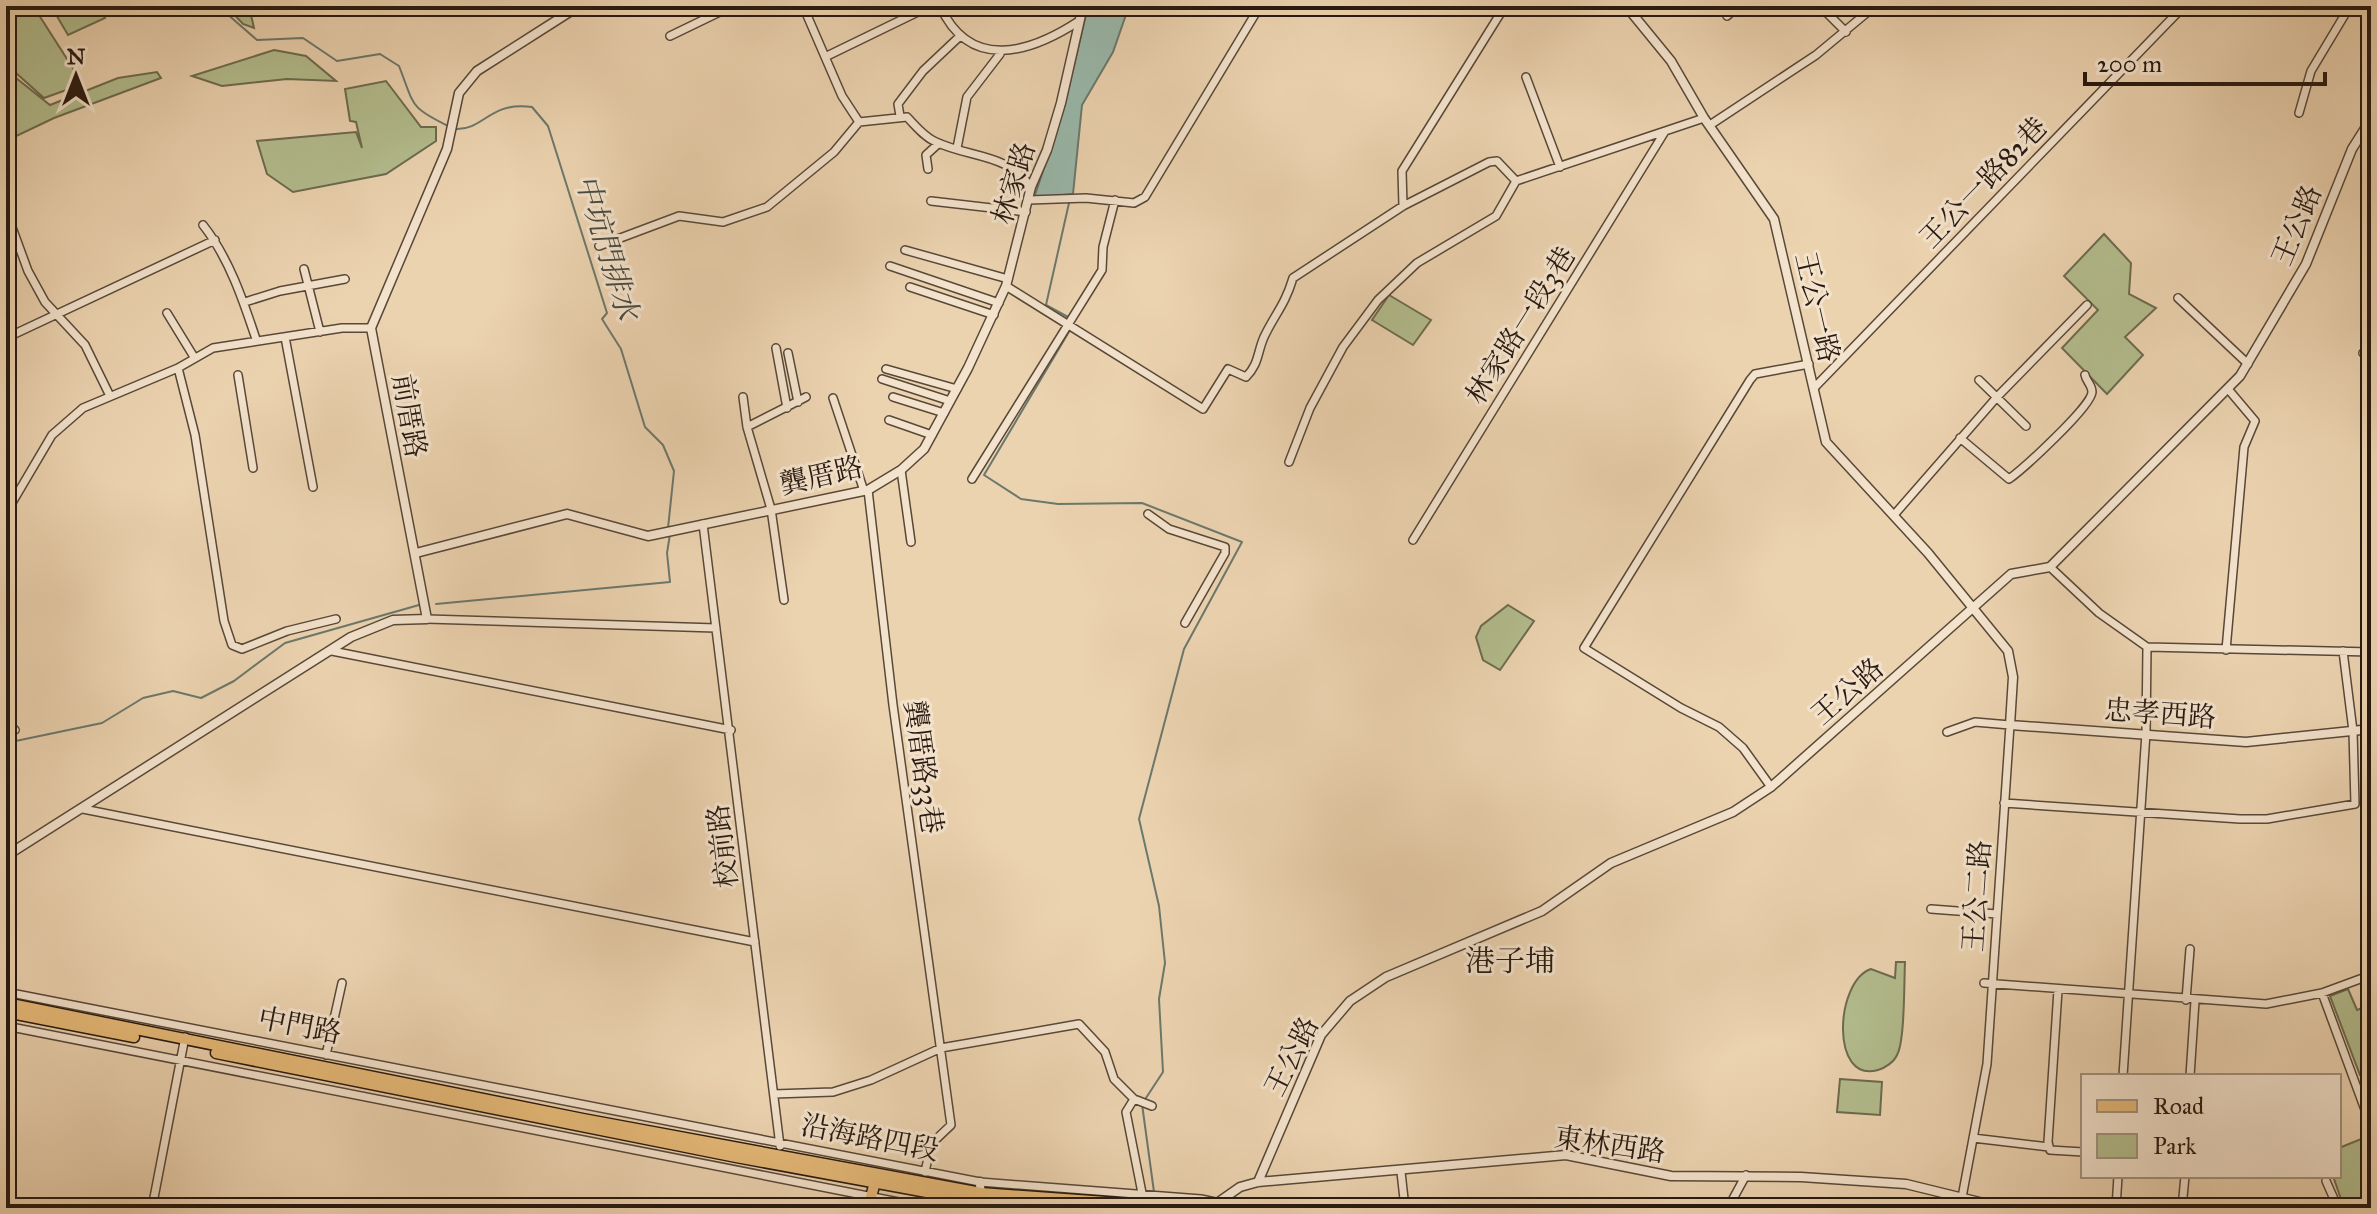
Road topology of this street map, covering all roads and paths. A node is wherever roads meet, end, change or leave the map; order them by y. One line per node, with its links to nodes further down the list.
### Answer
1 (579, 6): 61 (street)
2 (732, 6): 18 (street)
3 (803, 6): 21 (street)
4 (930, 6): 21 (street)
5 (940, 6): 19 (street)
6 (1083, 6): 16 (street, 林家路)
7 (1260, 6): 36 (street)
8 (1505, 6): 38 (street)
9 (1626, 6): 27 (street, 王公一路)
10 (1738, 6): 15 (street)
11 (1820, 6): 17 (street)
12 (1875, 6): 17 (street)
13 (2184, 6): 78 (street, 王公一路82巷)
14 (2350, 6): 23 (street)
15 (1727, 16)
16 (1079, 21): 20 (street); 34 (street, 林家路)
17 (1846, 32): 27 (street)
18 (670, 36)
19 (959, 37): 20 (street); 24 (street)
20 (1000, 54): 30 (street)
21 (825, 57): 26 (street)
22 (1526, 77): 31 (street)
23 (2299, 113)
24 (900, 116): 26 (street); 29 (street)
25 (2371, 119): 70 (street, 王公路)
26 (859, 122): 44 (street)
27 (1707, 122): 28 (street); 69 (street, 王公一路)
28 (1664, 133): 31 (street); 107 (street, 林家路一段3巷)
29 (938, 144): 30 (street); 32 (street)
30 (957, 148): 34 (street)
31 (1560, 167): 33 (street)
32 (928, 169)
33 (1516, 181): 38 (street); 96 (street)
34 (1031, 187): 35 (street, 林家路)
35 (1029, 200): 36 (street); 40 (street, 林家路)
36 (1115, 200): 60 (street)
37 (931, 201): 40 (street)
38 (1403, 206): 60 (street)
39 (6, 211): 43 (street)
40 (1026, 212): 50 (street, 林家路)
41 (203, 225): 42 (street)
42 (215, 240): 54 (street); 57 (street)
43 (17, 242): 45 (street); 57 (street)
44 (599, 246)
45 (6, 247)
46 (905, 250): 50 (street)
47 (890, 266): 55 (street)
48 (304, 269): 51 (street)
49 (345, 279): 51 (street)
50 (1007, 283): 55 (street, 林家路); 60 (street)
51 (311, 285): 54 (street); 62 (street)
52 (910, 287): 59 (street)
53 (2178, 298): 70 (street)
54 (245, 302): 65 (street)
55 (999, 303): 59 (street, 林家路)
56 (2087, 305): 85 (street)
57 (56, 312): 64 (street); 81 (street)
58 (167, 313): 68 (street)
59 (994, 315): 72 (street, 林家路)
60 (1071, 327): 99 (street)
61 (371, 328): 62 (street); 109 (street, 前厝路)
62 (320, 332): 63 (street)
63 (285, 337): 65 (street); 100 (street)
64 (6, 338)
65 (256, 339): 68 (street)
66 (776, 348): 89 (street)
67 (788, 353): 88 (street)
68 (194, 357): 71 (street)
69 (1809, 364): 78 (street, 王公一路); 130 (street)
70 (2248, 364): 80 (street, 王公路)
71 (178, 368): 81 (street); 113 (street)
72 (968, 368): 79 (street, 龔厝路)
73 (886, 369): 79 (street)
74 (238, 375): 97 (street)
75 (2085, 375): 95 (street)
76 (882, 379): 87 (street)
77 (1979, 380): 85 (street)
78 (1814, 388): 105 (street, 王公一路)
79 (957, 389): 87 (street, 龔厝路)
80 (2228, 389): 110 (street, 王公路); 118 (street)
81 (110, 396): 103 (street)
82 (743, 397): 93 (street)
83 (806, 397): 88 (street)
84 (893, 397): 90 (street)
85 (1997, 397): 92 (street); 95 (street)
86 (833, 398): 101 (street, 龔厝路33巷)
87 (950, 401): 90 (street, 龔厝路)
88 (798, 402): 89 (street)
89 (787, 408): 93 (street)
90 (944, 413): 94 (street, 龔厝路)
91 (889, 420): 94 (street)
92 (2026, 426)
93 (747, 427): 102 (street)
94 (932, 435): 98 (street, 龔厝路)
95 (1960, 438): 105 (street)
96 (1289, 462)
97 (253, 468)
98 (901, 470): 101 (street, 龔厝路); 108 (street)
99 (972, 479)
100 (313, 487)
101 (866, 491): 102 (street, 龔厝路); 153 (street, 龔厝路33巷)
102 (771, 509): 106 (street, 龔厝路); 111 (street)
103 (6, 513)
104 (1148, 514): 115 (street)
105 (1894, 515): 112 (street, 王公一路)
106 (703, 524): 109 (street, 龔厝路); 116 (street, 校前路)
107 (1413, 540)
108 (911, 542)
109 (416, 553): 114 (street, 前厝路)
110 (2050, 567): 112 (street, 王公路); 117 (street)
111 (784, 600)
112 (1974, 608): 123 (street, 王公二路); 130 (street, 王公路)
113 (336, 619)
114 (427, 619): 116 (street); 119 (street)
115 (1185, 623)
116 (716, 628): 126 (street, 校前路)
117 (2147, 647): 118 (street); 129 (street)
118 (2226, 650): 120 (street)
119 (332, 651): 126 (street); 132 (street)
120 (2343, 651): 121 (street); 127 (street)
121 (2371, 652)
122 (6, 721): 125 (street)
123 (2010, 725): 128 (street, 忠孝西路); 129 (street, 忠孝西路); 131 (street, 王公二路)
124 (2371, 729): 127 (street, 忠孝西路)
125 (15, 730)
126 (731, 730): 137 (street, 校前路)
127 (2353, 731): 129 (street, 忠孝西路); 133 (street)
128 (1947, 732)
129 (2146, 733): 133 (street)
130 (1771, 787): 182 (street, 王公路)
131 (2004, 803): 133 (street); 136 (street, 王公二路)
132 (83, 809): 134 (street); 137 (street)
133 (2140, 811): 145 (street)
134 (6, 856)
135 (1931, 909): 136 (street)
136 (1997, 914): 141 (street, 王公二路)
137 (755, 942): 160 (street, 校前路)
138 (2190, 949): 146 (street)
139 (2371, 975): 144 (street)
140 (342, 983): 154 (street)
141 (1988, 984): 142 (street); 169 (street, 王公二路)
142 (2058, 990): 145 (street); 172 (street)
143 (6, 992): 150 (street, 中門路)
144 (2322, 993): 146 (street); 167 (street)
145 (2127, 996): 146 (street); 157 (street)
146 (2190, 1001): 158 (street)
147 (6, 1003): 151 (main road, 中門路)
148 (6, 1012): 151 (main road, 中門路)
149 (6, 1026): 155 (street, 中門路)
150 (187, 1027): 151 (street); 152 (street, 中門路)
151 (184, 1044): 155 (street); 156 (main road, 中門路)
152 (288, 1047): 154 (street, 中門路); 156 (street)
153 (941, 1048): 160 (street); 162 (street); 175 (street, 龔厝路33巷)
154 (326, 1055): 161 (street, 中門路)
155 (180, 1061): 159 (street, 中門路); 189 (street)
156 (285, 1063): 159 (street); 165 (main road, 中門路)
157 (2123, 1074)
158 (2190, 1074)
159 (281, 1081): 168 (street, 中門路)
160 (774, 1094): 171 (street, 校前路)
161 (531, 1095): 164 (street, 中門路); 165 (street)
162 (1134, 1099): 163 (street); 186 (street)
163 (1150, 1105)
164 (586, 1106): 171 (street, 沿海路四段)
165 (528, 1111): 166 (main road, 中門路); 168 (street)
166 (582, 1122): 174 (main road, 沿海路四段)
167 (2371, 1126)
168 (526, 1129): 170 (street, 中門路)
169 (1973, 1138): 172 (street); 185 (street, 王公二路)
170 (580, 1140): 184 (street, 沿海路四段)
171 (780, 1144): 174 (street, 校前路); 175 (street, 沿海路四段)
172 (2049, 1147): 173 (street)
173 (2081, 1152)
174 (781, 1160): 181 (main road, 沿海路四段); 183 (main road, 沿海路四段)
175 (925, 1172): 183 (street, 沿海路四段)
176 (1401, 1172): 177 (street, 東林西路); 182 (street, 東林西路); 194 (street)
177 (1746, 1175): 185 (street, 東林西路); 195 (street)
178 (2118, 1178): 199 (street)
179 (2185, 1178): 200 (street)
180 (2326, 1181): 201 (street)
181 (875, 1182): 183 (main road, 沿海路四段); 184 (main road)
182 (1258, 1182): 188 (street, 東林西路)
183 (981, 1196): 186 (main road, 沿海路四段); 191 (main road, 沿海路四段)
184 (871, 1197): 190 (street, 沿海路四段)
185 (1960, 1197): 196 (street); 197 (street, 王公二路); 198 (street, 東林西路)
186 (1146, 1202): 187 (main road, 沿海路四段)
187 (1166, 1202): 188 (street); 192 (main road, 沿海路四段)
188 (1219, 1205): 193 (street)
189 (152, 1208)
190 (929, 1208)
191 (1036, 1208)
192 (1189, 1208)
193 (1243, 1208)
194 (1405, 1208)
195 (1728, 1208)
196 (1950, 1208)
197 (1960, 1208)
198 (2004, 1208)
199 (2116, 1208)
200 (2182, 1208)
201 (2338, 1208)

